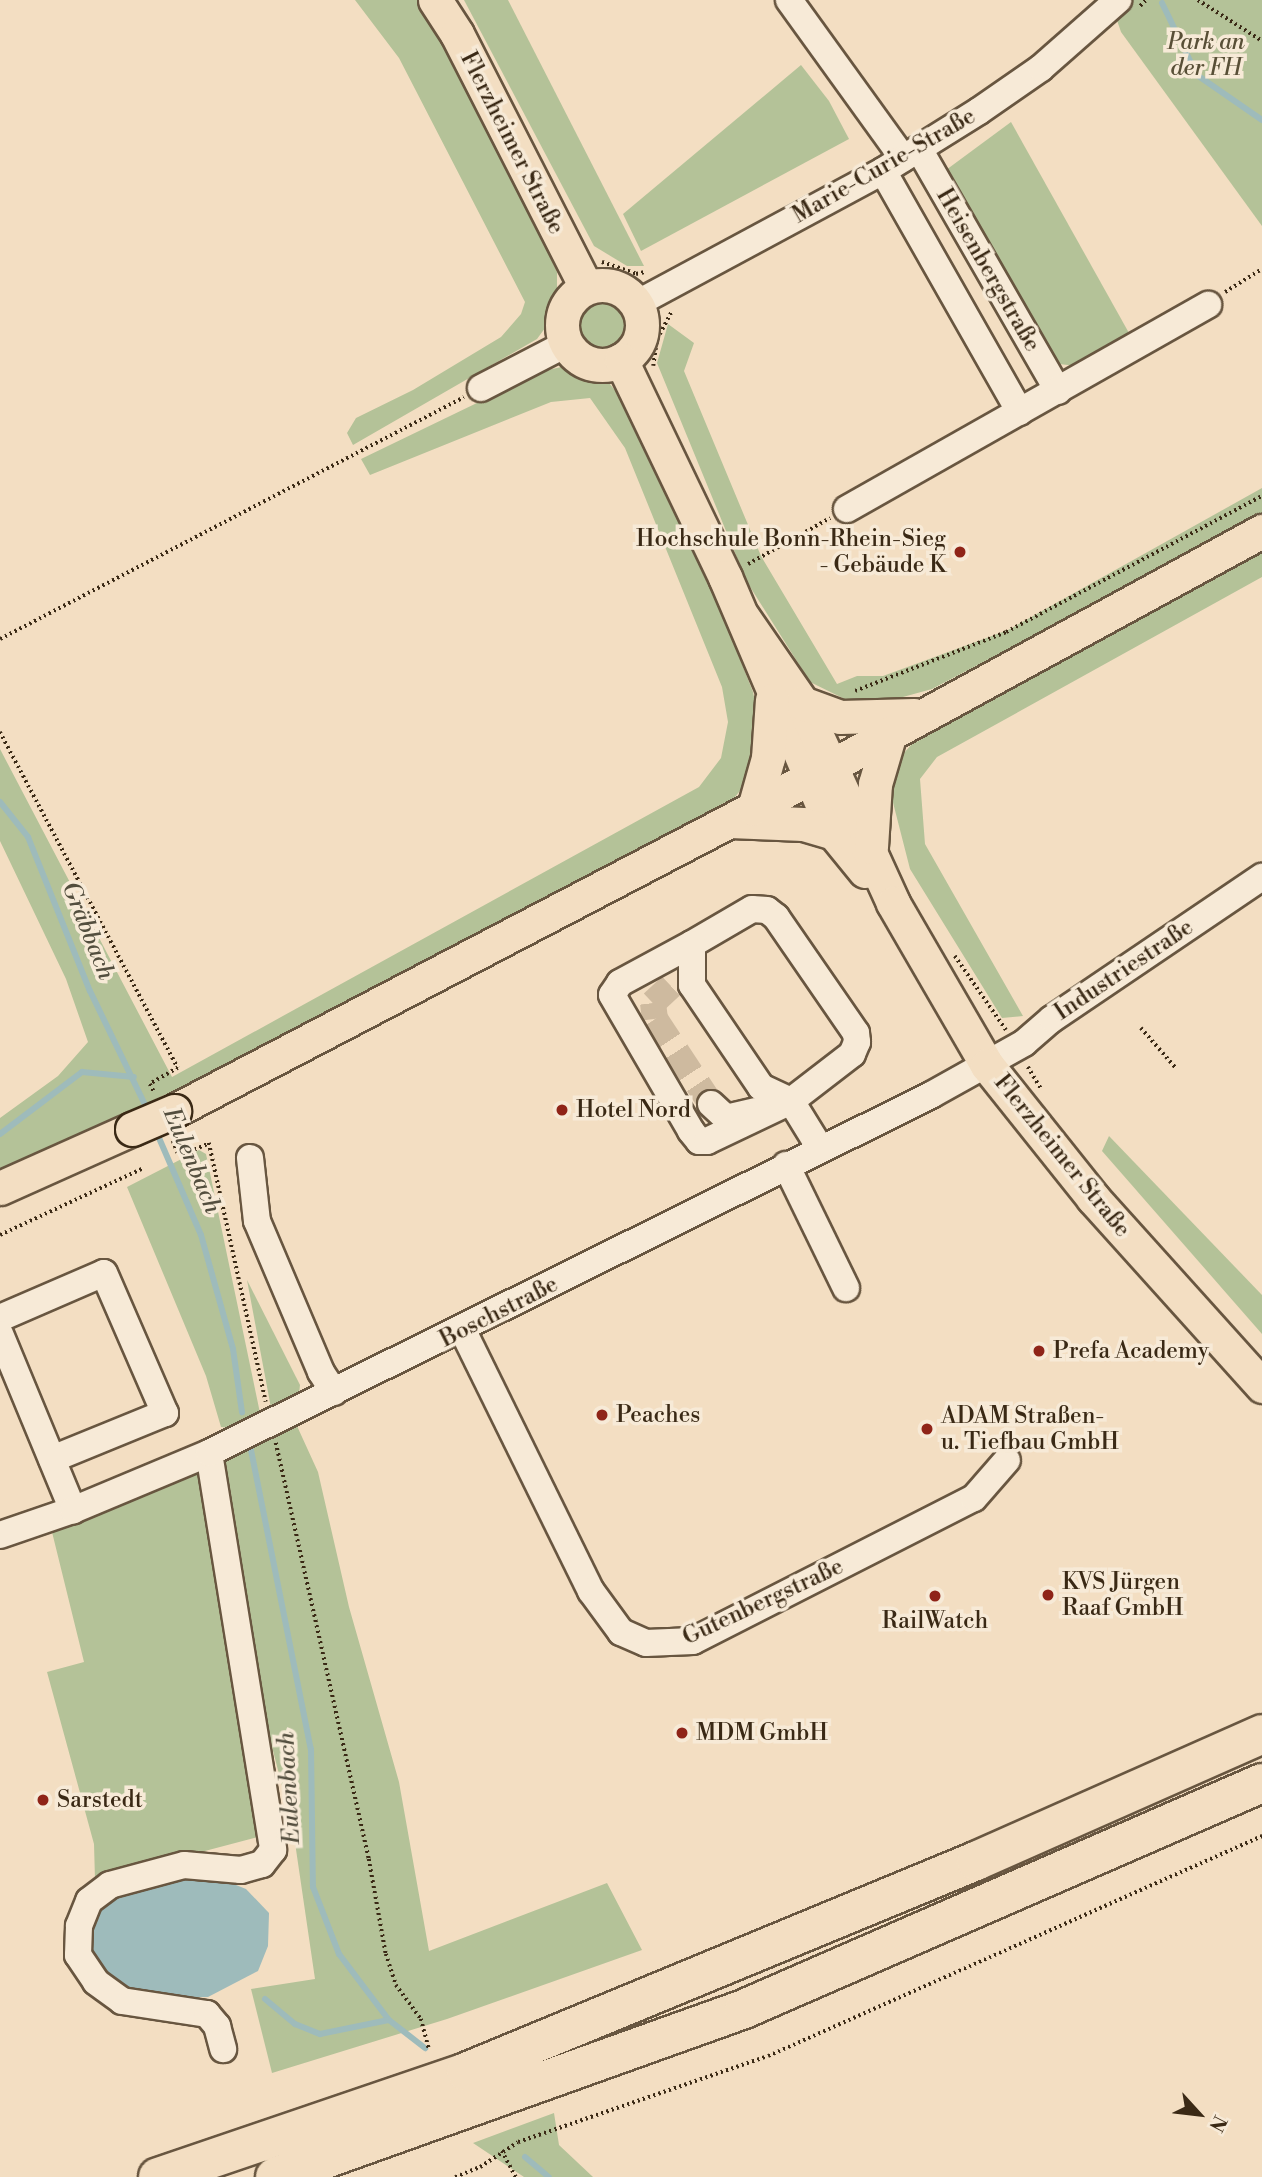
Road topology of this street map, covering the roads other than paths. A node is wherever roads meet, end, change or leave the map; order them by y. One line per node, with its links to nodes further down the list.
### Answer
1 (435, 0): 5 (main road, Flerzheimer Straße)
2 (789, 0): 4 (street)
3 (1116, 1): 4 (street, Marie-Curie-Straße)
4 (902, 159): 6 (street, Marie-Curie-Straße); 11 (street, Heisenbergstraße); 12 (street, Heisenbergstraße)
5 (586, 287): 6 (main road); 8 (main road)
6 (636, 304): 9 (main road)
7 (1208, 305): 11 (street)
8 (566, 344): 9 (main road); 10 (street)
9 (621, 360): 15 (main road, Flerzheimer Straße)
10 (481, 388)
11 (1058, 391): 12 (street)
12 (1020, 412): 13 (street)
13 (847, 509)
14 (1262, 531): 16 (main road)
15 (787, 699): 16 (main road); 18 (main road, Flerzheimer Straße); 19 (main road)
16 (923, 715): 17 (main road)
17 (890, 733): 18 (main road); 21 (main road)
18 (820, 771): 19 (main road); 20 (main road, Flerzheimer Straße); 21 (main road, Flerzheimer Straße)
19 (742, 814): 20 (main road); 33 (main road, bridge)
20 (834, 833): 23 (main road, Flerzheimer Straße)
21 (870, 856): 23 (main road, Flerzheimer Straße)
22 (1262, 877): 27 (street, Industriestraße)
23 (893, 903): 27 (main road, Flerzheimer Straße)
24 (692, 944): 25 (street); 28 (street); 28 (street)
25 (694, 970): 26 (street); 28 (street)
26 (671, 986)
27 (988, 1065): 30 (street, Boschstraße); 38 (main road, Flerzheimer Straße)
28 (791, 1101): 29 (street); 30 (street)
29 (711, 1104)
30 (820, 1148): 32 (street, Boschstraße)
31 (250, 1158): 39 (street)
32 (786, 1166): 34 (street); 36 (street, Boschstraße)
33 (0, 1188)
34 (846, 1288)
35 (0, 1318): 41 (street)
36 (463, 1331): 39 (street, Boschstraße); 42 (street, Gutenbergstraße)
37 (0, 1334): 41 (street)
38 (1262, 1386)
39 (334, 1392): 40 (street, Boschstraße)
40 (209, 1453): 43 (street, Boschstraße); 47 (street)
41 (52, 1458): 43 (street)
42 (1007, 1460)
43 (73, 1510): 44 (street, Boschstraße)
44 (0, 1535)
45 (1262, 1734): 48 (highway)
46 (1262, 1783): 49 (highway)
47 (223, 2049)
48 (158, 2177)
49 (275, 2177)

